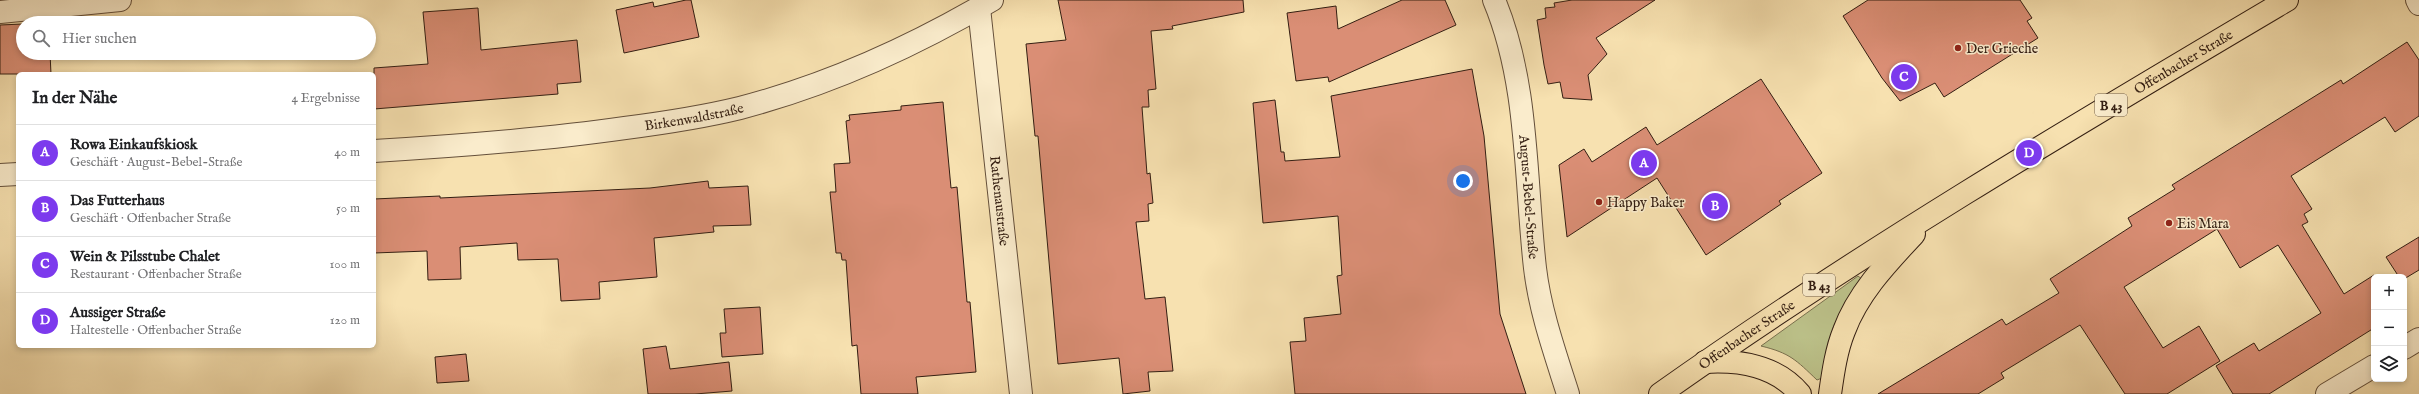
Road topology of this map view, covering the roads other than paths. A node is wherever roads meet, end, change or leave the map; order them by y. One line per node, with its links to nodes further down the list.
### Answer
1 (120, 0): 7 (street)
2 (1494, 0): 17 (street, August-Bebel-Straße)
3 (2287, 0): 11 (main road, Offenbacher Straße / B 43)
4 (2417, 0): 6 (street)
5 (986, 4): 8 (street, Birkenwaldstraße); 16 (street, Rathenaustraße)
6 (2419, 4)
7 (0, 12)
8 (376, 151)
9 (16, 174): 10 (street)
10 (0, 175)
11 (1936, 212): 14 (main road, Offenbacher Straße / B 43); 20 (main road, Offenbacher Straße)
12 (2419, 339): 13 (street)
13 (2407, 346)
14 (1705, 362): 18 (main road, Offenbacher Straße / B 43); 19 (main road)
15 (2371, 368): 21 (street)
16 (1021, 394)
17 (1568, 394)
18 (1660, 394)
19 (1800, 394)
20 (1830, 394)
21 (2327, 394)

